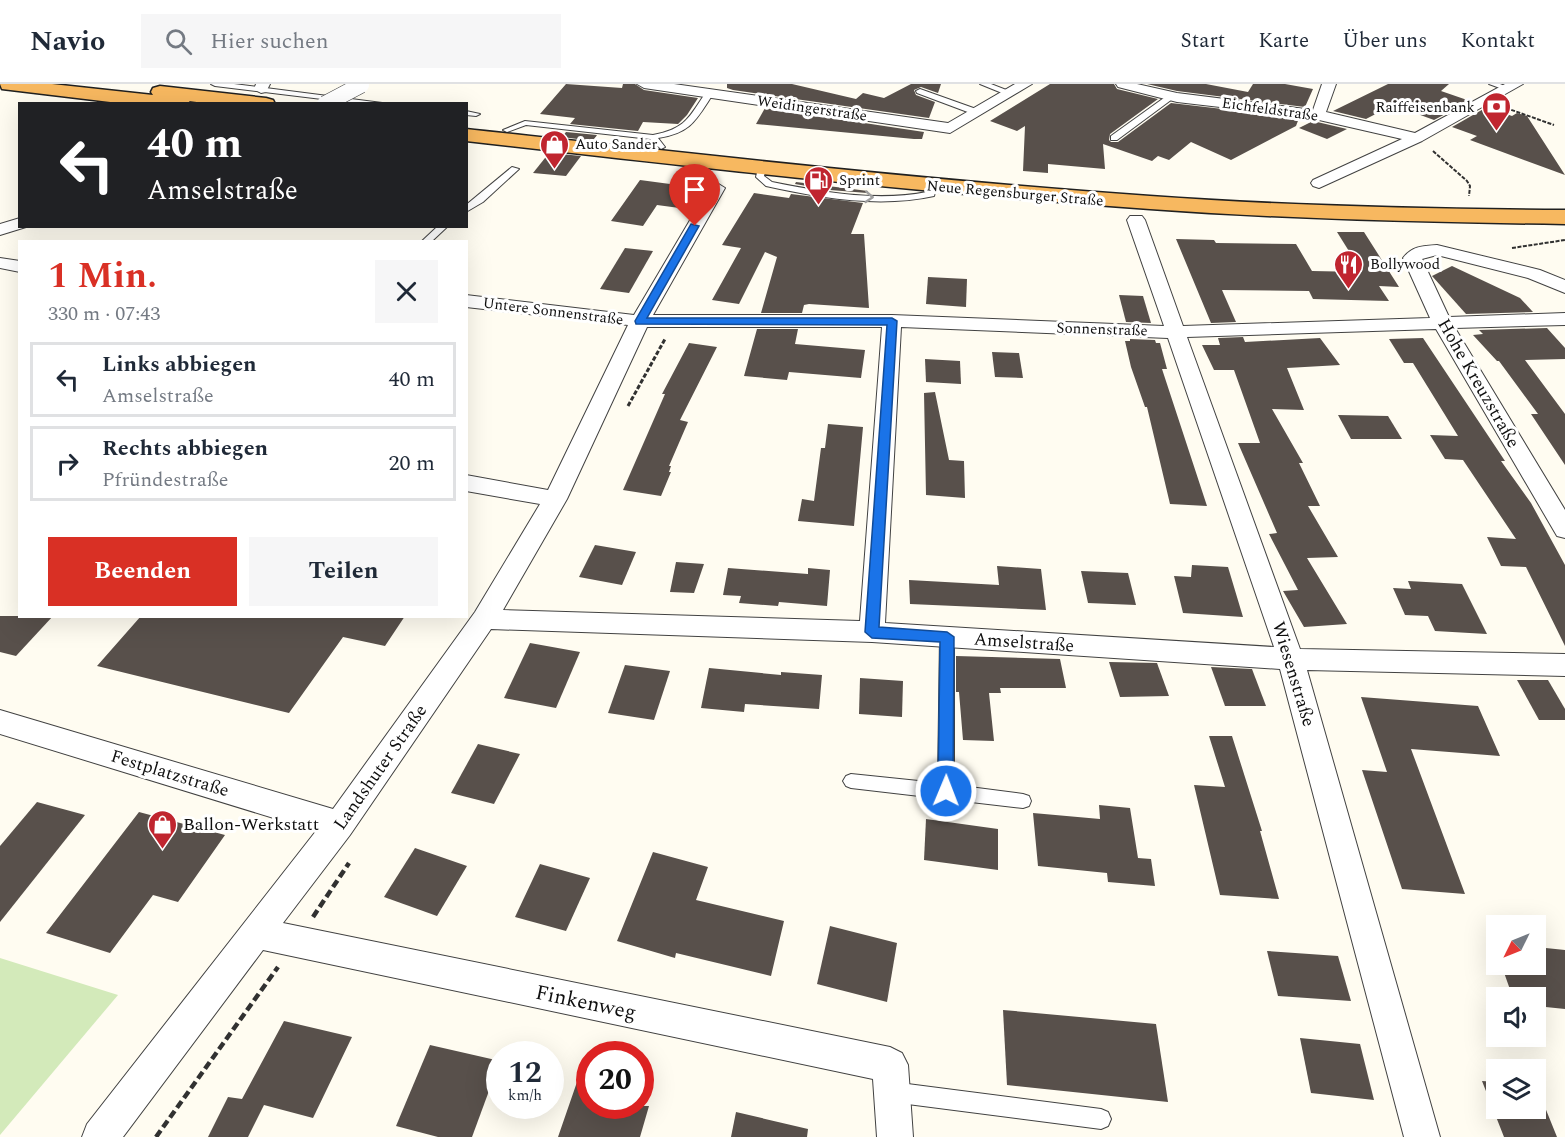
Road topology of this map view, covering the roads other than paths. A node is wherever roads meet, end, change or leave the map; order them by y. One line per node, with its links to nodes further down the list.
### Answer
1 (2, 84): 21 (highway)
2 (87, 84): 15 (highway)
3 (215, 84): 15 (lane)
4 (312, 84): 16 (lane)
5 (362, 84): 22 (street, bridge)
6 (644, 84): 18 (street, Weidingerstraße)
7 (984, 84): 17 (lane)
8 (1025, 84): 17 (street, Weidingerstraße)
9 (1123, 84): 19 (street, Eichfeldstraße)
10 (1189, 84): 19 (street)
11 (1329, 84): 25 (street)
12 (1506, 86): 29 (street)
13 (771, 89): 20 (street)
14 (920, 91): 24 (lane)
15 (263, 92): 16 (lane)
16 (294, 93): 23 (lane)
17 (1010, 93): 24 (street, Weidingerstraße)
18 (709, 94): 20 (street, Weidingerstraße); 30 (lane)
19 (1177, 98): 25 (street, Eichfeldstraße); 28 (lane)
20 (751, 100): 24 (street, Weidingerstraße)
21 (164, 102)
22 (330, 102)
23 (370, 102)
24 (976, 112)
25 (1318, 115): 29 (street, Eichfeldstraße)
26 (470, 117): 30 (highway, Neue Regensburger Straße)
27 (468, 135): 36 (highway, Neue Regensburger Straße, one-way to 36)
28 (1114, 138)
29 (1417, 138): 32 (street)
30 (657, 142): 34 (highway, Neue Regensburger Straße)
31 (515, 169): 35 (lane)
32 (1319, 183)
33 (717, 188): 47 (street, Landshuter Straße)
34 (1565, 206)
35 (468, 208)
36 (1565, 217)
37 (1136, 220): 50 (street, Wiesenstraße)
38 (18, 224): 40 (street)
39 (442, 228): 41 (lane)
40 (0, 230)
41 (427, 240)
42 (0, 263): 43 (street)
43 (18, 267)
44 (1565, 286): 49 (street, Hohe Kreuzstraße)
45 (468, 301): 47 (street, Untere Sonnenstraße)
46 (1565, 319): 49 (street, Sonnenstraße)
47 (640, 321): 48 (street, Sonnenstraße); 52 (street, Landshuter Straße)
48 (892, 321): 50 (street, Sonnenstraße); 55 (street)
49 (1442, 322): 50 (street, Sonnenstraße); 53 (street, Hohe Kreuzstraße)
50 (1174, 332): 57 (street, Wiesenstraße)
51 (468, 483): 52 (street)
52 (555, 499): 54 (street, Landshuter Straße)
53 (1565, 530)
54 (484, 619): 55 (street, Amselstraße); 63 (street, Landshuter Straße)
55 (872, 632): 56 (street, Amselstraße)
56 (947, 637): 57 (street, Amselstraße); 61 (lane)
57 (1291, 659): 58 (street, Amselstraße); 69 (street, Wiesenstraße)
58 (1565, 664)
59 (0, 722): 63 (street, Festplatzstraße)
60 (851, 781): 61 (lane)
61 (946, 791): 62 (lane)
62 (1023, 801)
63 (339, 825): 64 (street, Landshuter Straße)
64 (255, 933): 65 (street, Finkenweg); 67 (street, Landshuter Straße)
65 (892, 1092): 66 (lane); 68 (street, Finkenweg)
66 (1101, 1119)
67 (100, 1137)
68 (895, 1137)
69 (1422, 1137)

